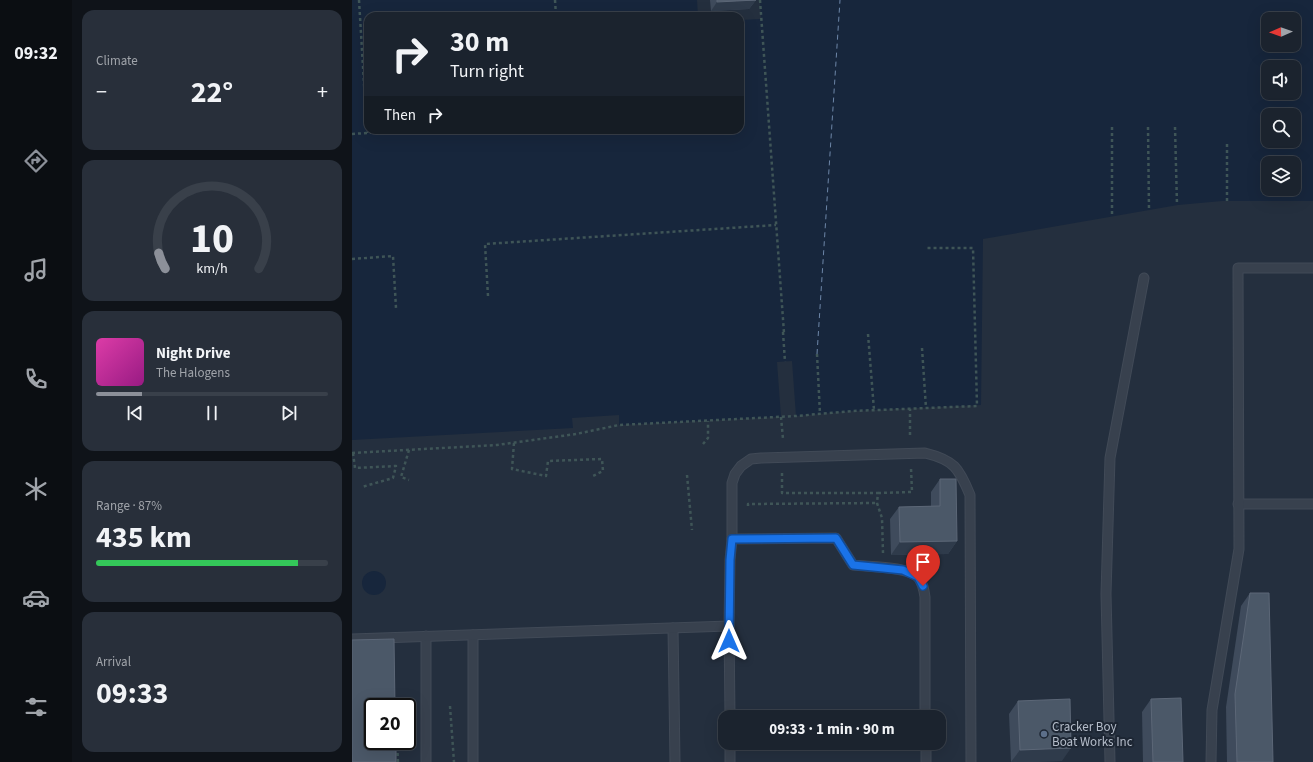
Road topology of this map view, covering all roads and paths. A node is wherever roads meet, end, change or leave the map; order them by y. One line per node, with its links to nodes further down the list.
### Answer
1 (358, 0): 5 (path)
2 (555, 0): 4 (path)
3 (760, 0): 16 (path)
4 (556, 12)
5 (364, 89)
6 (1112, 127): 15 (path)
7 (1148, 127): 14 (path)
8 (1175, 127): 13 (path)
9 (364, 133): 10 (path)
10 (352, 134)
11 (1227, 142): 12 (path)
12 (1227, 201)
13 (1177, 205)
14 (1149, 210)
15 (1112, 216)
16 (776, 225): 21 (path); 22 (path)
17 (926, 248): 29 (path)
18 (352, 259): 23 (path)
19 (1313, 268): 49 (lane)
20 (1144, 278): 74 (lane)
21 (488, 296)
22 (781, 296): 24 (path); 28 (path)
23 (396, 308)
24 (784, 333)
25 (868, 334): 31 (path)
26 (922, 348): 29 (path)
27 (817, 354): 32 (path)
28 (785, 362)
29 (926, 408): 30 (path)
30 (910, 409): 31 (path); 35 (path)
31 (874, 410): 32 (path)
32 (820, 414): 33 (path)
33 (781, 416): 34 (path); 36 (path)
34 (708, 421): 37 (path); 38 (path)
35 (910, 435)
36 (782, 440)
37 (514, 443): 39 (path); 44 (path)
38 (703, 444)
39 (409, 450): 40 (path); 45 (path)
40 (353, 453): 46 (path)
41 (911, 465): 47 (path)
42 (782, 472): 47 (path)
43 (687, 475): 52 (path)
44 (591, 477)
45 (409, 480)
46 (362, 487)
47 (878, 493): 48 (path)
48 (877, 503): 51 (path); 54 (path)
49 (1238, 504): 50 (lane); 75 (lane)
50 (1313, 504)
51 (748, 511)
52 (692, 530)
53 (732, 539): 54 (lane); 55 (lane); 73 (lane)
54 (883, 568): 62 (lane)
55 (729, 626): 56 (lane); 61 (lane)
56 (673, 628): 57 (lane); 70 (lane)
57 (473, 635): 58 (lane); 69 (lane)
58 (426, 636): 59 (lane); 67 (lane)
59 (352, 639)
60 (450, 706): 68 (path)
61 (730, 710)
62 (925, 710)
63 (397, 750): 66 (path)
64 (730, 750): 71 (lane)
65 (926, 750): 72 (lane)
66 (398, 762)
67 (426, 762)
68 (454, 762)
69 (473, 762)
70 (675, 762)
71 (730, 762)
72 (926, 762)
73 (971, 762)
74 (1110, 762)
75 (1211, 762)

